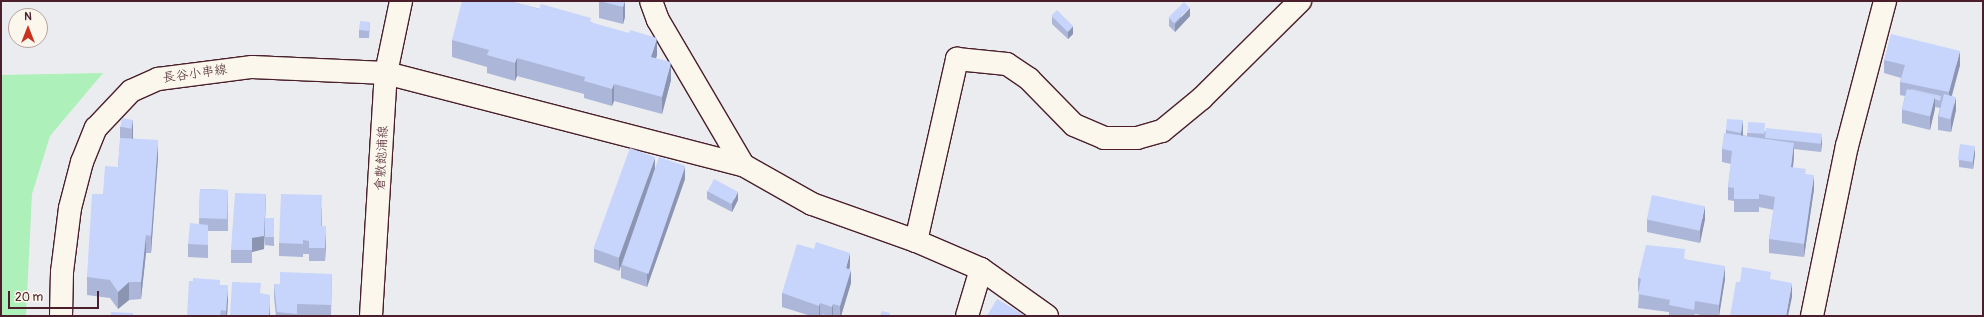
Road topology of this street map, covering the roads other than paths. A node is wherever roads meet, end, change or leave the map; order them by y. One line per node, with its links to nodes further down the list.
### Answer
1 (400, 1): 5 (street, 倉敷飽浦線)
2 (651, 1): 6 (street)
3 (1300, 1): 7 (street)
4 (1885, 1): 13 (street)
5 (386, 73): 6 (street, 長谷小串線); 9 (street, 長谷小串線); 10 (street, 倉敷飽浦線)
6 (743, 165): 7 (street, 長谷小串線)
7 (916, 240): 8 (street, 長谷小串線)
8 (981, 269): 11 (street); 12 (street, 長谷小串線)
9 (61, 316)
10 (371, 316)
11 (967, 316)
12 (1047, 316)
13 (1812, 316)

